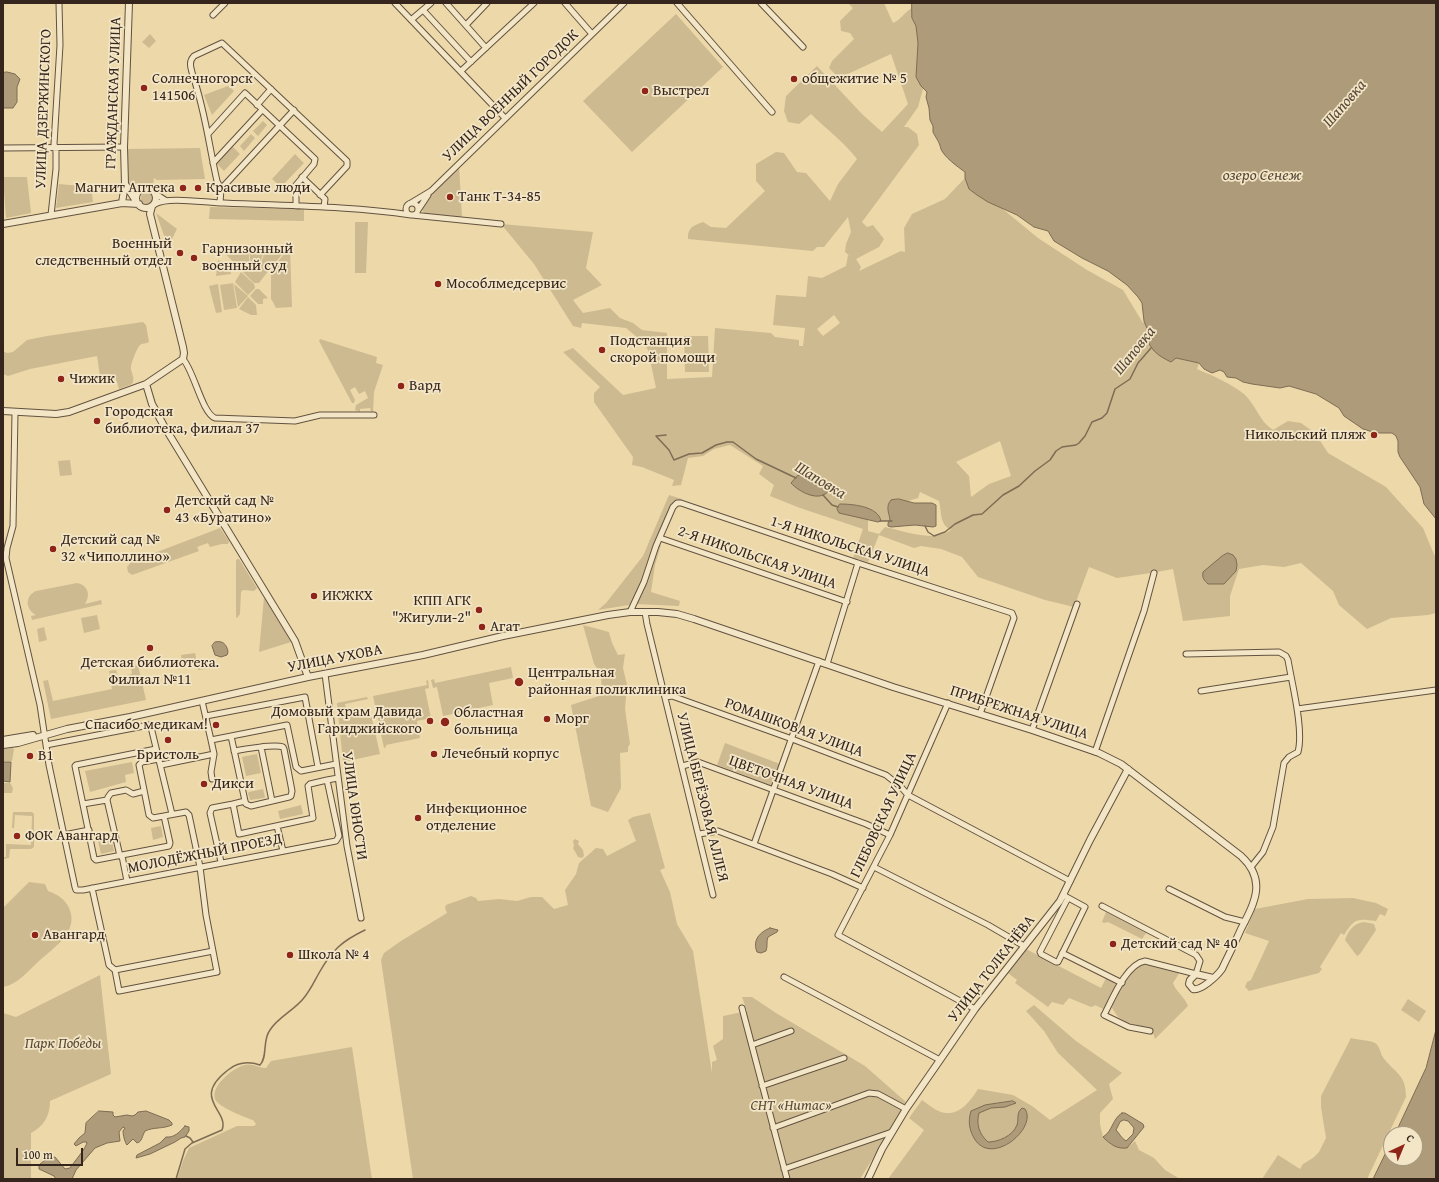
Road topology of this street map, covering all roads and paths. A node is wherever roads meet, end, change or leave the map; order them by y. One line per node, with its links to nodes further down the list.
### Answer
1 (58, 3): 32 (street, УЛИЦА ДЗЕРЖИНСКОГО)
2 (129, 3): 30 (street, ГРАЖДАНСКАЯ УЛИЦА)
3 (225, 3): 14 (street)
4 (396, 3): 15 (street)
5 (432, 3): 13 (street)
6 (446, 3): 16 (street)
7 (488, 3): 16 (street)
8 (534, 3): 19 (street)
9 (566, 3): 17 (street)
10 (624, 3): 17 (street, УЛИЦА ВОЕННЫЙ ГОРОДОК)
11 (676, 3): 26 (street)
12 (761, 3): 18 (street)
13 (423, 10): 15 (street); 20 (street)
14 (213, 15)
15 (411, 20): 21 (street)
16 (466, 25): 19 (street)
17 (592, 34): 27 (street, УЛИЦА ВОЕННЫЙ ГОРОДОК)
18 (803, 47)
19 (486, 48): 20 (street)
20 (471, 62): 21 (street)
21 (461, 72): 27 (street)
22 (271, 89): 23 (street); 25 (street); 29 (street)
23 (257, 105): 24 (street); 29 (street)
24 (262, 110): 28 (street); 33 (street)
25 (294, 110): 28 (street); 39 (street)
26 (772, 112)
27 (505, 118): 37 (street, УЛИЦА ВОЕННЫЙ ГОРОДОК)
28 (279, 126): 34 (street); 36 (street)
29 (208, 134): 33 (street)
30 (124, 147): 32 (street); 35 (street, ГРАЖДАНСКАЯ УЛИЦА)
31 (3, 148): 32 (street)
32 (55, 148): 51 (street, УЛИЦА ДЗЕРЖИНСКОГО)
33 (213, 163): 36 (street)
34 (302, 178): 39 (street); 46 (street)
35 (125, 184): 40 (street); 42 (street, ГРАЖДАНСКАЯ УЛИЦА)
36 (221, 189): 43 (street)
37 (430, 191): 45 (street, УЛИЦА ВОЕННЫЙ ГОРОДОК); 48 (street)
38 (156, 194): 40 (street); 41 (street); 44 (street)
39 (320, 195): 47 (street)
40 (138, 199): 42 (street); 44 (street); 50 (street)
41 (166, 200): 43 (street); 44 (street)
42 (124, 203): 51 (street)
43 (220, 203): 46 (street)
44 (153, 205): 50 (street)
45 (409, 205): 48 (street); 49 (street); 52 (street)
46 (296, 206): 47 (street)
47 (324, 207): 49 (street)
48 (418, 210): 52 (street); 53 (street)
49 (387, 212): 52 (street)
50 (150, 214): 56 (street)
51 (51, 215): 54 (street)
52 (412, 215): 53 (street)
53 (429, 218): 55 (street)
54 (3, 224)
55 (501, 224)
56 (180, 361): 57 (street); 60 (street)
57 (146, 384): 59 (street); 72 (street)
58 (3, 411): 59 (street)
59 (15, 413): 83 (street)
60 (374, 415)
61 (660, 538): 62 (street, 1-Я НИКОЛЬСКАЯ УЛИЦА); 64 (street, 2-Я НИКОЛЬСКАЯ УЛИЦА); 66 (street)
62 (858, 563): 64 (street); 80 (street, 1-Я НИКОЛЬСКАЯ УЛИЦА)
63 (1154, 573): 93 (street)
64 (847, 602): 70 (street)
65 (1077, 604): 82 (street)
66 (630, 612): 67 (street, ПРИБРЕЖНАЯ УЛИЦА); 71 (street, УЛИЦА УХОВА)
67 (645, 612): 69 (street, ПРИБРЕЖНАЯ УЛИЦА); 76 (street, УЛИЦА БЕРЁЗОВАЯ АЛЛЕЯ)
68 (1186, 654): 73 (street)
69 (819, 661): 70 (street, ПРИБРЕЖНАЯ УЛИЦА); 85 (street)
70 (827, 664): 78 (street, ПРИБРЕЖНАЯ УЛИЦА)
71 (325, 674): 72 (street, УЛИЦА УХОВА); 96 (street, УЛИЦА ЮНОСТИ)
72 (308, 677): 77 (street, УЛИЦА УХОВА)
73 (1291, 677): 75 (street); 79 (street)
74 (1436, 690): 79 (street)
75 (1201, 691)
76 (666, 697): 85 (street, РОМАШКОВАЯ УЛИЦА); 97 (street, УЛИЦА БЕРЁЗОВАЯ АЛЛЕЯ)
77 (202, 701): 81 (street); 83 (street, УЛИЦА УХОВА)
78 (948, 703): 80 (street, ПРИБРЕЖНАЯ УЛИЦА); 105 (street, ГЛЕБОВСКАЯ УЛИЦА)
79 (1296, 709): 124 (street)
80 (980, 714): 82 (street, ПРИБРЕЖНАЯ УЛИЦА)
81 (206, 716): 87 (street); 98 (street)
82 (1032, 730): 93 (street, ПРИБРЕЖНАЯ УЛИЦА)
83 (45, 734): 86 (street, УЛИЦА УХОВА); 88 (street, УЛИЦА УХОВА); 89 (street)
84 (231, 736): 87 (street); 92 (street); 98 (street)
85 (792, 739): 103 (street); 105 (street, РОМАШКОВАЯ УЛИЦА)
86 (3, 740)
87 (211, 740): 94 (street)
88 (3, 745)
89 (46, 745): 91 (street); 116 (street)
90 (261, 747): 92 (street); 108 (street); 108 (street)
91 (156, 749): 95 (street); 109 (street)
92 (234, 751): 107 (street)
93 (1095, 752): 99 (street, ПРИБРЕЖНАЯ УЛИЦА)
94 (214, 754): 95 (street); 101 (street)
95 (160, 762): 104 (street); 111 (street)
96 (336, 764): 98 (street); 100 (street, УЛИЦА ЮНОСТИ)
97 (682, 766): 103 (street, ЦВЕТОЧНАЯ УЛИЦА); 115 (street, УЛИЦА БЕРЁЗОВАЯ АЛЛЕЯ)
98 (318, 767)
99 (1128, 769): 124 (street, ПРИБРЕЖНАЯ УЛИЦА); 126 (street, УЛИЦА ТОЛКАЧЁВА)
100 (338, 778): 102 (street); 133 (street, УЛИЦА ЮНОСТИ)
101 (212, 779)
102 (327, 780): 113 (street); 119 (street, МОЛОДЁЖНЫЙ ПРОЕЗД)
103 (773, 789): 117 (street, ЦВЕТОЧНАЯ УЛИЦА); 118 (street)
104 (144, 791): 106 (street); 112 (street)
105 (908, 795): 117 (street, ГЛЕБОВСКАЯ УЛИЦА); 126 (street, РОМАШКОВАЯ УЛИЦА)
106 (107, 800): 109 (street); 120 (street)
107 (245, 801): 108 (street); 110 (street)
108 (272, 801)
109 (83, 804): 114 (street)
110 (233, 804): 113 (street); 121 (street)
111 (172, 814): 112 (street); 122 (street)
112 (164, 816): 120 (street)
113 (277, 826): 119 (street)
114 (88, 830): 116 (street); 120 (street)
115 (699, 834): 118 (street); 130 (street, УЛИЦА БЕРЁЗОВАЯ АЛЛЕЯ)
116 (64, 835): 127 (street, МОЛОДЁЖНЫЙ ПРОЕЗД)
117 (890, 835): 123 (street, ГЛЕБОВСКАЯ УЛИЦА)
118 (754, 844): 128 (street)
119 (283, 851): 121 (street, МОЛОДЁЖНЫЙ ПРОЕЗД)
120 (121, 856): 125 (street)
121 (220, 862): 122 (street, МОЛОДЁЖНЫЙ ПРОЕЗД)
122 (200, 867): 125 (street, МОЛОДЁЖНЫЙ ПРОЕЗД); 136 (street)
123 (874, 867): 128 (street, ГЛЕБОВСКАЯ УЛИЦА); 135 (street)
124 (1251, 867): 134 (street)
125 (127, 881): 127 (street, МОЛОДЁЖНЫЙ ПРОЕЗД)
126 (1070, 881): 131 (street, УЛИЦА ТОЛКАЧЁВА)
127 (92, 888): 138 (street)
128 (863, 888): 144 (street, ГЛЕБОВСКАЯ УЛИЦА)
129 (1169, 889): 134 (street)
130 (713, 895)
131 (1066, 896): 135 (street, УЛИЦА ТОЛКАЧЁВА); 137 (street); 137 (street)
132 (1102, 906): 139 (street)
133 (361, 918)
134 (1245, 922): 141 (street)
135 (1024, 946): 144 (street, УЛИЦА ТОЛКАЧЁВА)
136 (213, 951): 138 (street); 138 (street)
137 (1062, 953): 142 (street)
138 (115, 970)
139 (1196, 974): 141 (street); 141 (street); 142 (street)
140 (784, 977): 149 (street)
141 (1213, 978)
142 (1122, 983): 146 (street)
143 (742, 1008): 147 (street)
144 (975, 1009): 149 (street, УЛИЦА ТОЛКАЧЁВА)
145 (791, 1031): 147 (street)
146 (1150, 1031)
147 (752, 1045): 150 (street)
148 (844, 1058): 150 (street)
149 (940, 1060): 151 (street, УЛИЦА ТОЛКАЧЁВА)
150 (762, 1086): 152 (street)
151 (906, 1108): 152 (street); 153 (street, УЛИЦА ТОЛКАЧЁВА)
152 (773, 1128): 154 (street)
153 (892, 1132): 154 (street); 156 (street, УЛИЦА ТОЛКАЧЁВА)
154 (784, 1169): 155 (street)
155 (787, 1179)
156 (868, 1179)

